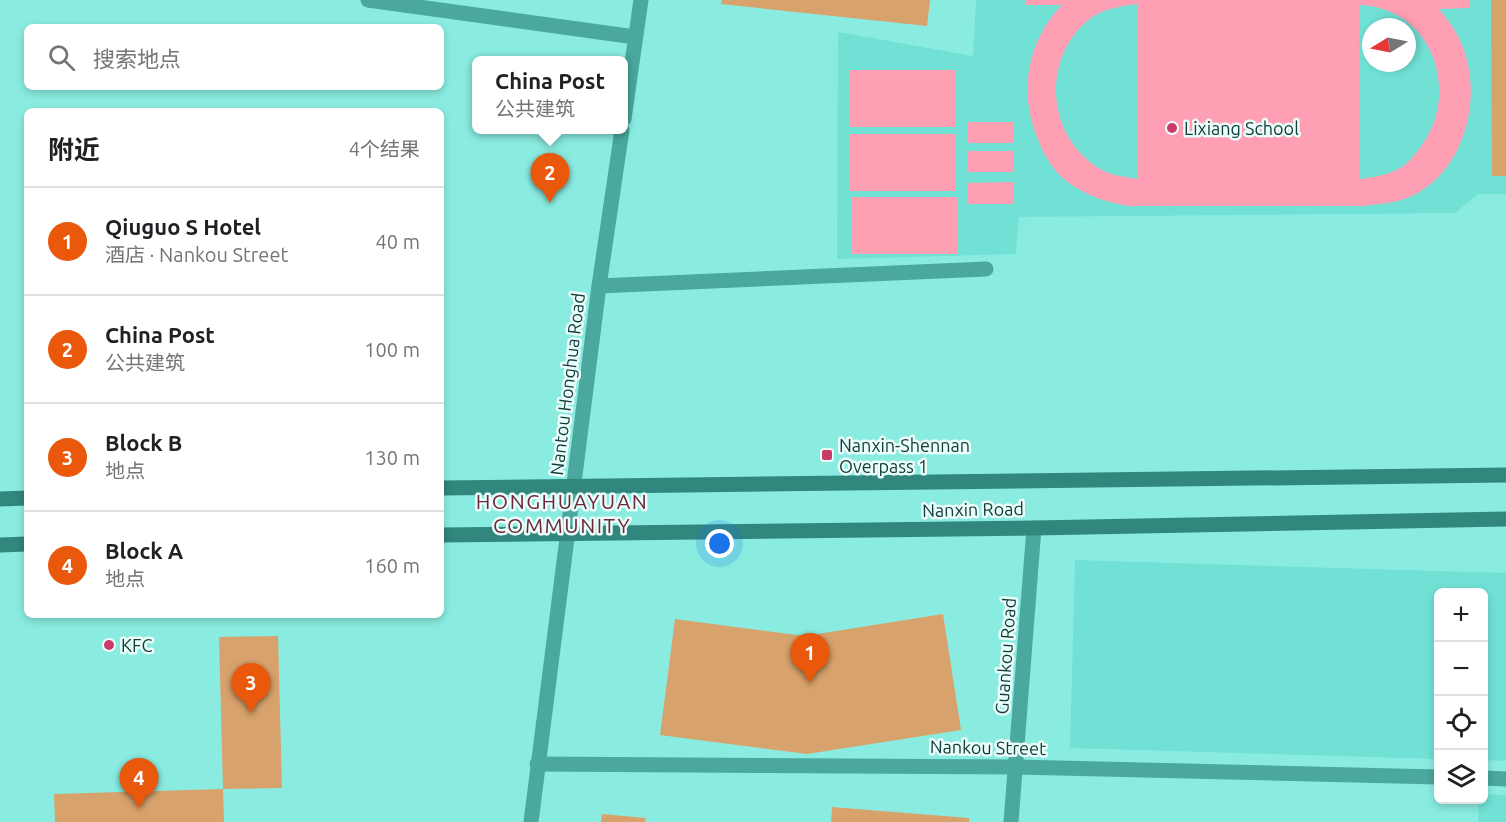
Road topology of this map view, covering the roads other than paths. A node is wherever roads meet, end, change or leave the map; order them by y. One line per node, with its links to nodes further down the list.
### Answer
1 (368, 0): 3 (street)
2 (641, 0): 3 (street)
3 (635, 37): 4 (street)
4 (628, 89)
5 (621, 134): 7 (street, Nantou Honghua Road)
6 (986, 269): 7 (street)
7 (599, 286): 9 (street, Nantou Honghua Road)
8 (1506, 475): 9 (main road, Nanxin Road)
9 (573, 486): 10 (main road, Nanxin Road); 15 (street, Nantou Honghua Road)
10 (444, 488)
11 (24, 498): 12 (main road)
12 (0, 499)
13 (1506, 519): 14 (main road, Nanxin Road)
14 (1034, 528): 15 (main road, Nanxin Road); 20 (street, Guankou Road)
15 (567, 532): 16 (main road, Nanxin Road); 19 (street, Nantou Honghua Road)
16 (444, 535)
17 (24, 544): 18 (main road)
18 (0, 545)
19 (537, 764): 20 (street, Nankou Street); 24 (street, Nantou Honghua Road)
20 (1016, 766): 21 (street, Nankou Street); 25 (street, Guankou Road)
21 (1434, 777)
22 (1488, 778): 23 (street)
23 (1506, 779)
24 (531, 822)
25 (1011, 822)

